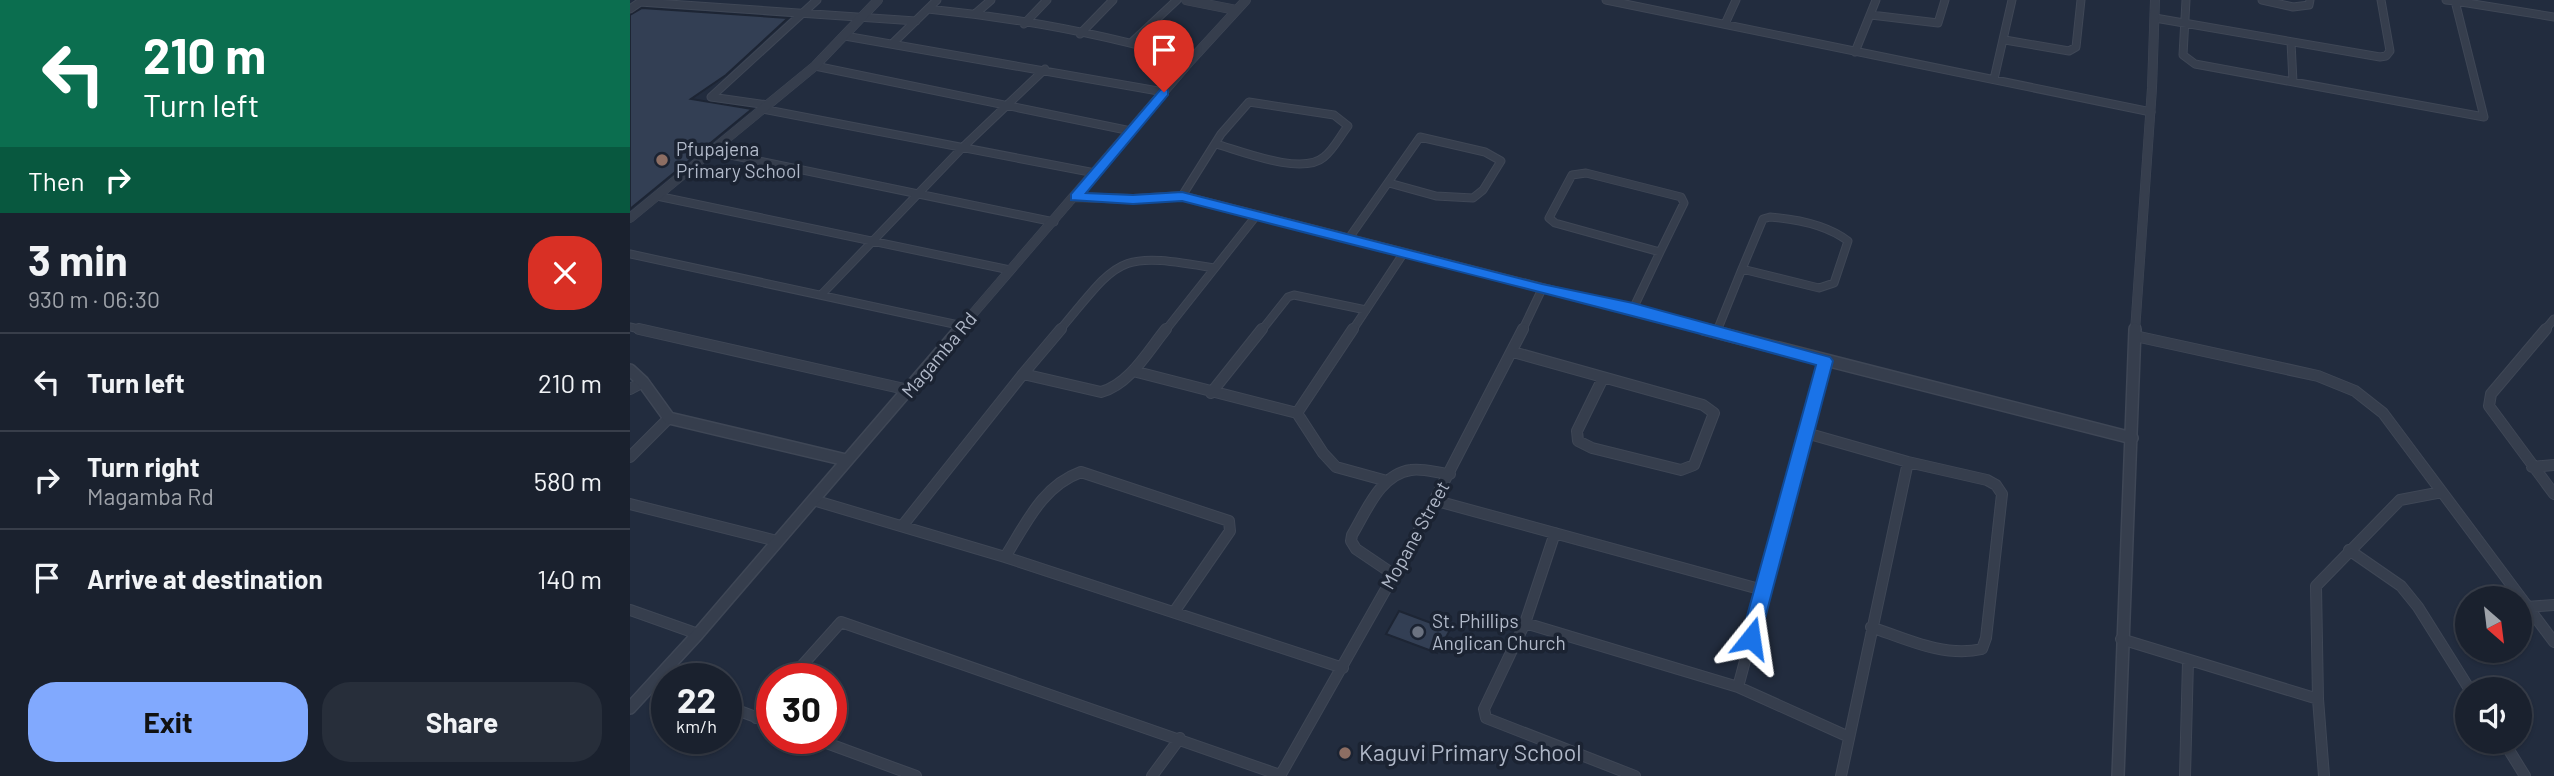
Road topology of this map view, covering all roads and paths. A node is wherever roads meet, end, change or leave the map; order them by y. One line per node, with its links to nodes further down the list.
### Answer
1 (704, 0): 26 (street)
2 (763, 0): 28 (street)
3 (817, 0): 31 (street)
4 (878, 0): 36 (street)
5 (937, 0): 29 (street)
6 (991, 0): 32 (street)
7 (1047, 0): 39 (street)
8 (1113, 0): 41 (street)
9 (1177, 0): 44 (street)
10 (1186, 0): 30 (street)
11 (1246, 0): 30 (street, Magamba Rd)
12 (1606, 0): 40 (street)
13 (1736, 0): 40 (street)
14 (1876, 0): 33 (street)
15 (1945, 0): 33 (street)
16 (2012, 0): 43 (street)
17 (2081, 0): 43 (street)
18 (2155, 0): 35 (street)
19 (2186, 0): 38 (street)
20 (2262, 0): 21 (street)
21 (2310, 0)
22 (2381, 0): 45 (street)
23 (2446, 0): 25 (street)
24 (641, 1): 26 (street); 27 (street)
25 (2455, 2): 34 (street); 52 (street)
26 (696, 7): 28 (street)
27 (630, 9)
28 (754, 9): 31 (street)
29 (928, 9): 32 (street); 37 (street)
30 (1236, 10): 48 (street, Magamba Rd)
31 (803, 13): 36 (street); 55 (street)
32 (975, 14): 39 (street)
33 (1871, 15): 47 (street)
34 (2554, 17)
35 (2155, 18): 38 (street); 56 (street)
36 (860, 19): 37 (street); 42 (street)
37 (916, 21): 46 (street)
38 (2185, 23): 45 (street); 52 (street)
39 (1024, 24): 41 (street)
40 (1725, 24): 47 (street)
41 (1080, 34): 44 (street)
42 (845, 36): 46 (street); 49 (street)
43 (2005, 40): 51 (street)
44 (1132, 42): 48 (street)
45 (2291, 42): 52 (street)
46 (893, 43): 50 (street)
47 (1855, 52): 51 (street)
48 (1191, 60): 53 (street, Magamba Rd)
49 (815, 65): 54 (street); 55 (street)
50 (1045, 69): 53 (street); 54 (street)
51 (1994, 79): 56 (street)
52 (2293, 82)
53 (1164, 92): 57 (street, Magamba Rd)
54 (1008, 106): 57 (street); 59 (street)
55 (765, 107): 59 (street); 60 (street)
56 (2151, 112): 86 (street)
57 (1131, 131): 61 (street, Magamba Rd)
58 (1216, 144): 58 (street); 65 (street)
59 (962, 148): 61 (street); 63 (street)
60 (711, 151): 63 (street); 64 (street)
61 (1095, 173): 66 (street, Magamba Rd)
62 (1389, 183): 62 (street); 70 (street)
63 (919, 194): 69 (street); 71 (street)
64 (657, 196): 68 (street); 71 (street)
65 (1182, 196): 66 (street); 67 (street)
66 (1075, 197): 69 (street, Magamba Rd)
67 (1255, 216): 70 (street); 75 (street)
68 (630, 218)
69 (1054, 222): 77 (street, Magamba Rd)
70 (1349, 238): 74 (street)
71 (872, 240): 77 (street); 79 (street)
72 (1661, 252): 72 (street); 80 (street)
73 (630, 254): 79 (street)
74 (1402, 254): 78 (street); 81 (street)
75 (1214, 268): 90 (street); 91 (street)
76 (1742, 268): 76 (street); 85 (street)
77 (1010, 270): 83 (street, Magamba Rd)
78 (1542, 289): 80 (street); 87 (street, Mopane Street)
79 (822, 294): 83 (street)
80 (1633, 309): 85 (street)
81 (1366, 310): 96 (street); 97 (street)
82 (2554, 319): 105 (street)
83 (963, 326): 95 (street, Magamba Rd)
84 (630, 327): 95 (street)
85 (1717, 331): 88 (street)
86 (2136, 336): 100 (street); 108 (street)
87 (1513, 352): 92 (street); 106 (street, Mopane Street)
88 (1825, 361): 99 (street); 100 (street)
89 (630, 370): 93 (street)
90 (1133, 371): 91 (street); 96 (street)
91 (1023, 374): 113 (street)
92 (1602, 378): 92 (street)
93 (643, 382): 94 (street); 98 (street)
94 (630, 389)
95 (909, 390): 102 (street, Magamba Rd)
96 (1211, 393): 97 (street)
97 (1297, 413): 107 (street)
98 (669, 418): 101 (street); 102 (street)
99 (1807, 433): 103 (street); 120 (street)
100 (2132, 438): 129 (street)
101 (630, 457)
102 (846, 460): 110 (street, Magamba Rd)
103 (1908, 462): 127 (street); 127 (street)
104 (2554, 465): 105 (street)
105 (2532, 467): 109 (street)
106 (1450, 474): 107 (street); 111 (street, Mopane Street)
107 (1387, 481): 118 (street)
108 (2442, 492): 116 (street); 119 (street)
109 (2554, 494)
110 (813, 500): 113 (street); 115 (street, Magamba Rd)
111 (1437, 501): 114 (street); 118 (street, Mopane Street)
112 (630, 504): 115 (street)
113 (903, 525): 117 (street)
114 (1555, 533): 120 (street); 126 (street)
115 (777, 541): 128 (street, Magamba Rd)
116 (2349, 550): 135 (street); 138 (street)
117 (1005, 557): 124 (street); 124 (street)
118 (1393, 574): 134 (street, Mopane Street)
119 (2512, 586)
120 (1763, 590): 136 (street)
121 (2554, 605): 122 (street)
122 (2532, 607)
123 (630, 610): 128 (street)
124 (1174, 612): 134 (street)
125 (2532, 612): 130 (street)
126 (1525, 622): 136 (street); 149 (street)
127 (1871, 627): 142 (street)
128 (698, 634): 132 (street, Magamba Rd)
129 (2121, 639): 131 (street); 151 (street)
130 (2554, 642)
131 (2188, 661): 138 (street); 152 (street)
132 (676, 663)
133 (804, 663): 143 (street)
134 (1343, 668): 148 (street, Mopane Street)
135 (2462, 677)
136 (1738, 687): 142 (street)
137 (651, 690): 139 (street, Magamba Rd)
138 (2318, 699): 153 (street)
139 (630, 708)
140 (742, 712): 141 (street)
141 (756, 718)
142 (1849, 737): 150 (street)
143 (1180, 738): 147 (street); 148 (street)
144 (847, 751): 146 (street)
145 (2511, 754): 154 (street)
146 (916, 776)
147 (1152, 776)
148 (1280, 776)
149 (1635, 776)
150 (1841, 776)
151 (2118, 776)
152 (2185, 776)
153 (2324, 776)
154 (2525, 776)

